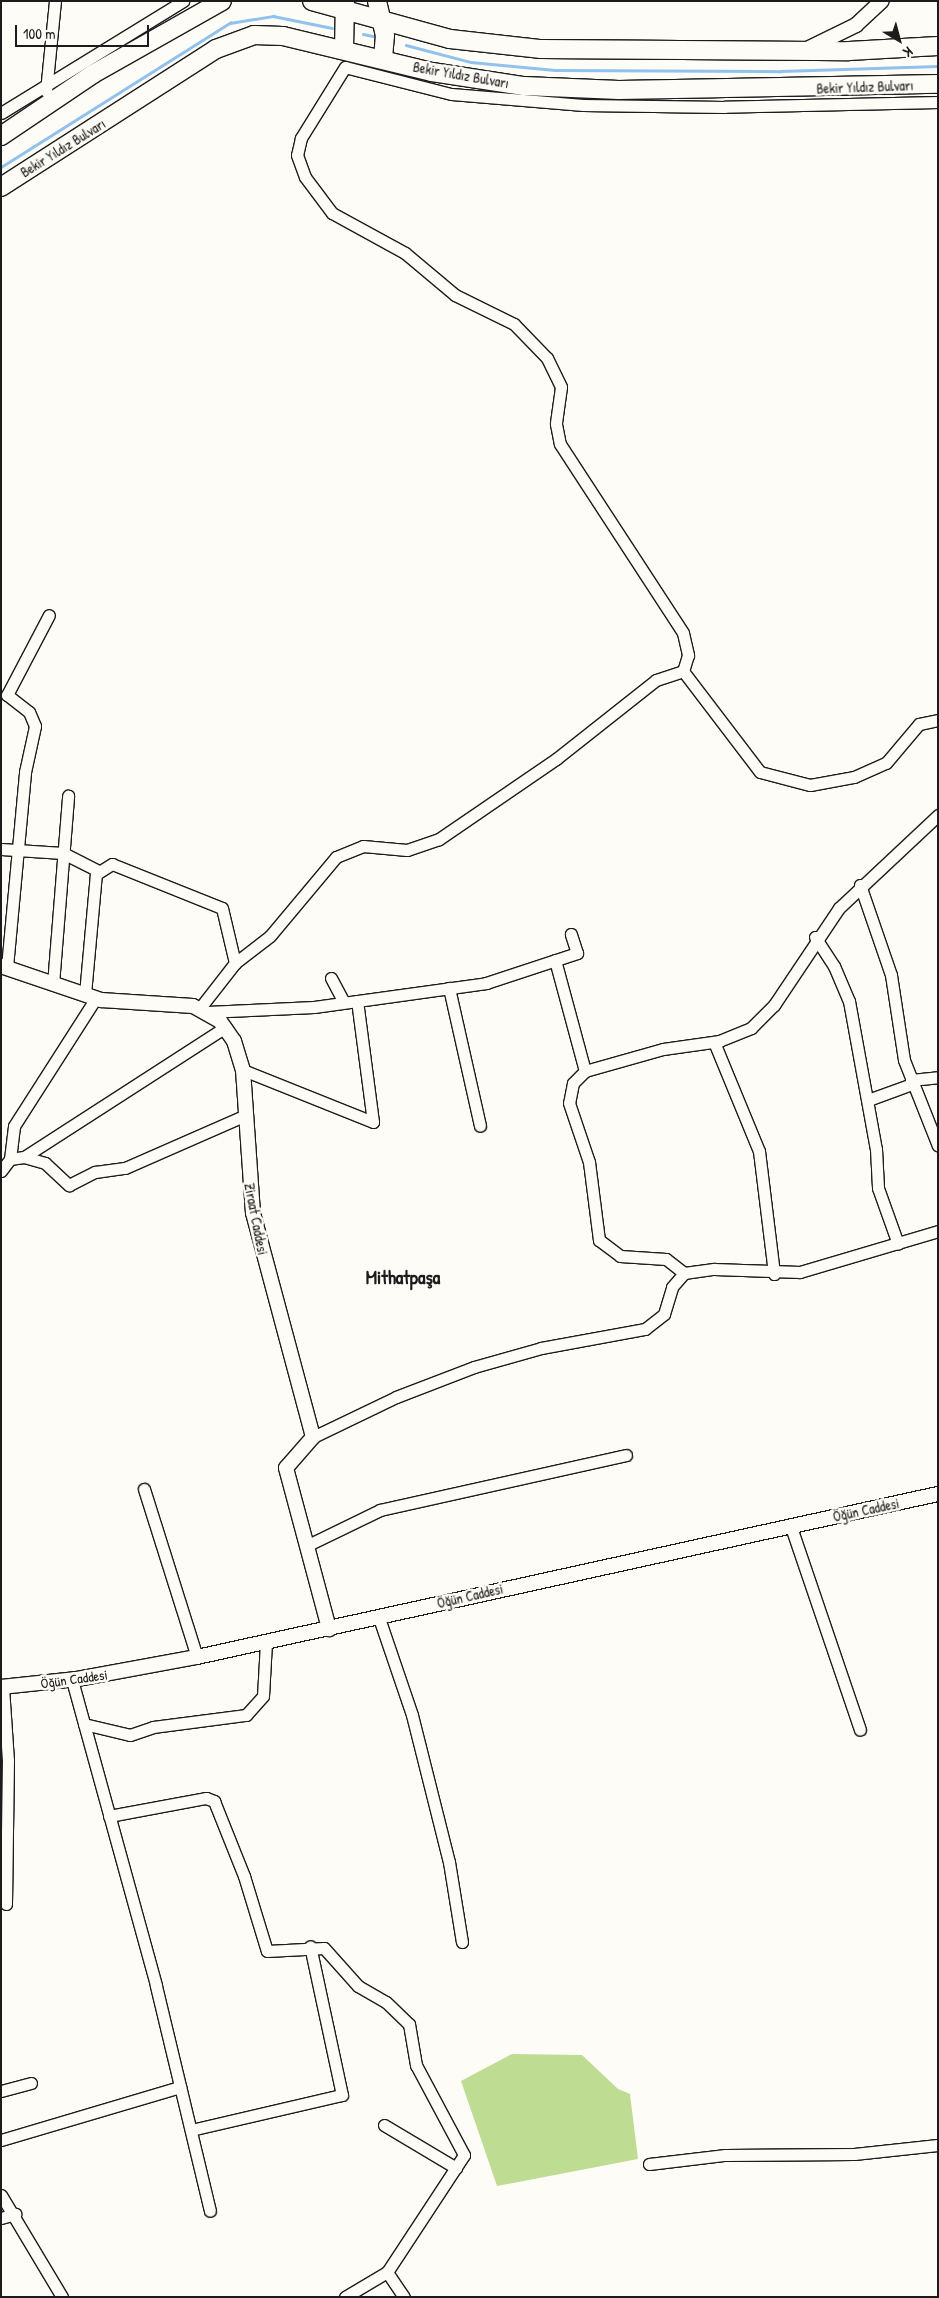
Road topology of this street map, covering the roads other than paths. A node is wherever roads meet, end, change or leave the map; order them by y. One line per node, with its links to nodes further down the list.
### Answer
1 (54, 1): 15 (street)
2 (222, 1): 6 (main road)
3 (312, 1): 7 (main road)
4 (377, 1): 8 (main road)
5 (882, 1): 11 (street)
6 (186, 6): 15 (street); 17 (main road)
7 (346, 7): 8 (main road); 10 (main road)
8 (382, 20): 11 (main road); 12 (main road)
9 (938, 46): 11 (main road)
10 (344, 49): 12 (main road, Bekir Yıldız Bulvarı); 13 (street); 20 (main road, Bekir Yıldız Bulvarı)
11 (802, 51)
12 (383, 57): 14 (main road, Bekir Yıldız Bulvarı)
13 (345, 67): 16 (street); 22 (street)
14 (938, 84)
15 (47, 85): 17 (street); 18 (street)
16 (938, 102)
17 (43, 107): 19 (main road)
18 (1, 113)
19 (1, 136)
20 (1, 187)
21 (49, 615): 27 (street)
22 (682, 671): 23 (street); 34 (street)
23 (938, 720)
24 (68, 796): 28 (street)
25 (938, 815): 30 (street)
26 (1, 849): 27 (street)
27 (17, 850): 28 (street); 35 (street)
28 (63, 854): 29 (street); 37 (street)
29 (98, 871): 34 (street); 39 (street)
30 (860, 885): 32 (street); 48 (street)
31 (572, 934): 33 (street)
32 (815, 938): 44 (street); 49 (street)
33 (555, 960): 38 (street); 46 (street)
34 (235, 963): 42 (street)
35 (3, 967): 37 (street)
36 (331, 978): 41 (street)
37 (53, 984): 39 (street)
38 (449, 988): 40 (street); 51 (street)
39 (91, 996): 42 (street); 54 (street)
40 (357, 1001): 41 (street); 45 (street)
41 (344, 1002): 42 (street)
42 (204, 1010): 43 (street)
43 (226, 1027): 45 (street, Ziraat Caddesi); 53 (street)
44 (714, 1042): 46 (street); 59 (street)
45 (243, 1070): 50 (street, Ziraat Caddesi)
46 (585, 1071): 58 (street)
47 (938, 1077): 48 (street)
48 (911, 1082): 49 (street); 52 (street)
49 (868, 1100): 57 (street)
50 (246, 1115): 53 (street); 60 (street, Ziraat Caddesi)
51 (480, 1126)
52 (938, 1146)
53 (24, 1157): 54 (street)
54 (10, 1159): 55 (street)
55 (1, 1171)
56 (938, 1231): 57 (street)
57 (898, 1244): 59 (street)
58 (684, 1273): 59 (street); 60 (street)
59 (774, 1274)
60 (313, 1437): 65 (street)
61 (626, 1455): 65 (street)
62 (144, 1489): 69 (street)
63 (938, 1494): 64 (street, Öğün Caddesi)
64 (791, 1526): 66 (street, Öğün Caddesi); 73 (street)
65 (306, 1546): 67 (street)
66 (379, 1618): 67 (street, Öğün Caddesi); 76 (street)
67 (329, 1629): 68 (street, Öğün Caddesi)
68 (266, 1642): 69 (street, Öğün Caddesi); 72 (street)
69 (197, 1657): 70 (street, Öğün Caddesi)
70 (72, 1680): 71 (street, Öğün Caddesi); 72 (street)
71 (2, 1687): 75 (street)
72 (84, 1724): 74 (street)
73 (860, 1730)
74 (109, 1816): 77 (street); 79 (street)
75 (6, 1904)
76 (462, 1942)
77 (310, 1946): 82 (street); 86 (street)
78 (31, 2083): 80 (street)
79 (180, 2087): 82 (street); 83 (street)
80 (1, 2091)
81 (384, 2126): 86 (street)
82 (190, 2130): 88 (street)
83 (1, 2140)
84 (938, 2145): 85 (street)
85 (649, 2164)
86 (456, 2168): 91 (street)
87 (1, 2195): 89 (street)
88 (210, 2211)
89 (15, 2214): 90 (street); 92 (street)
90 (1, 2218)
91 (387, 2272): 93 (street); 94 (street)
92 (59, 2296)
93 (345, 2297)
94 (404, 2297)

